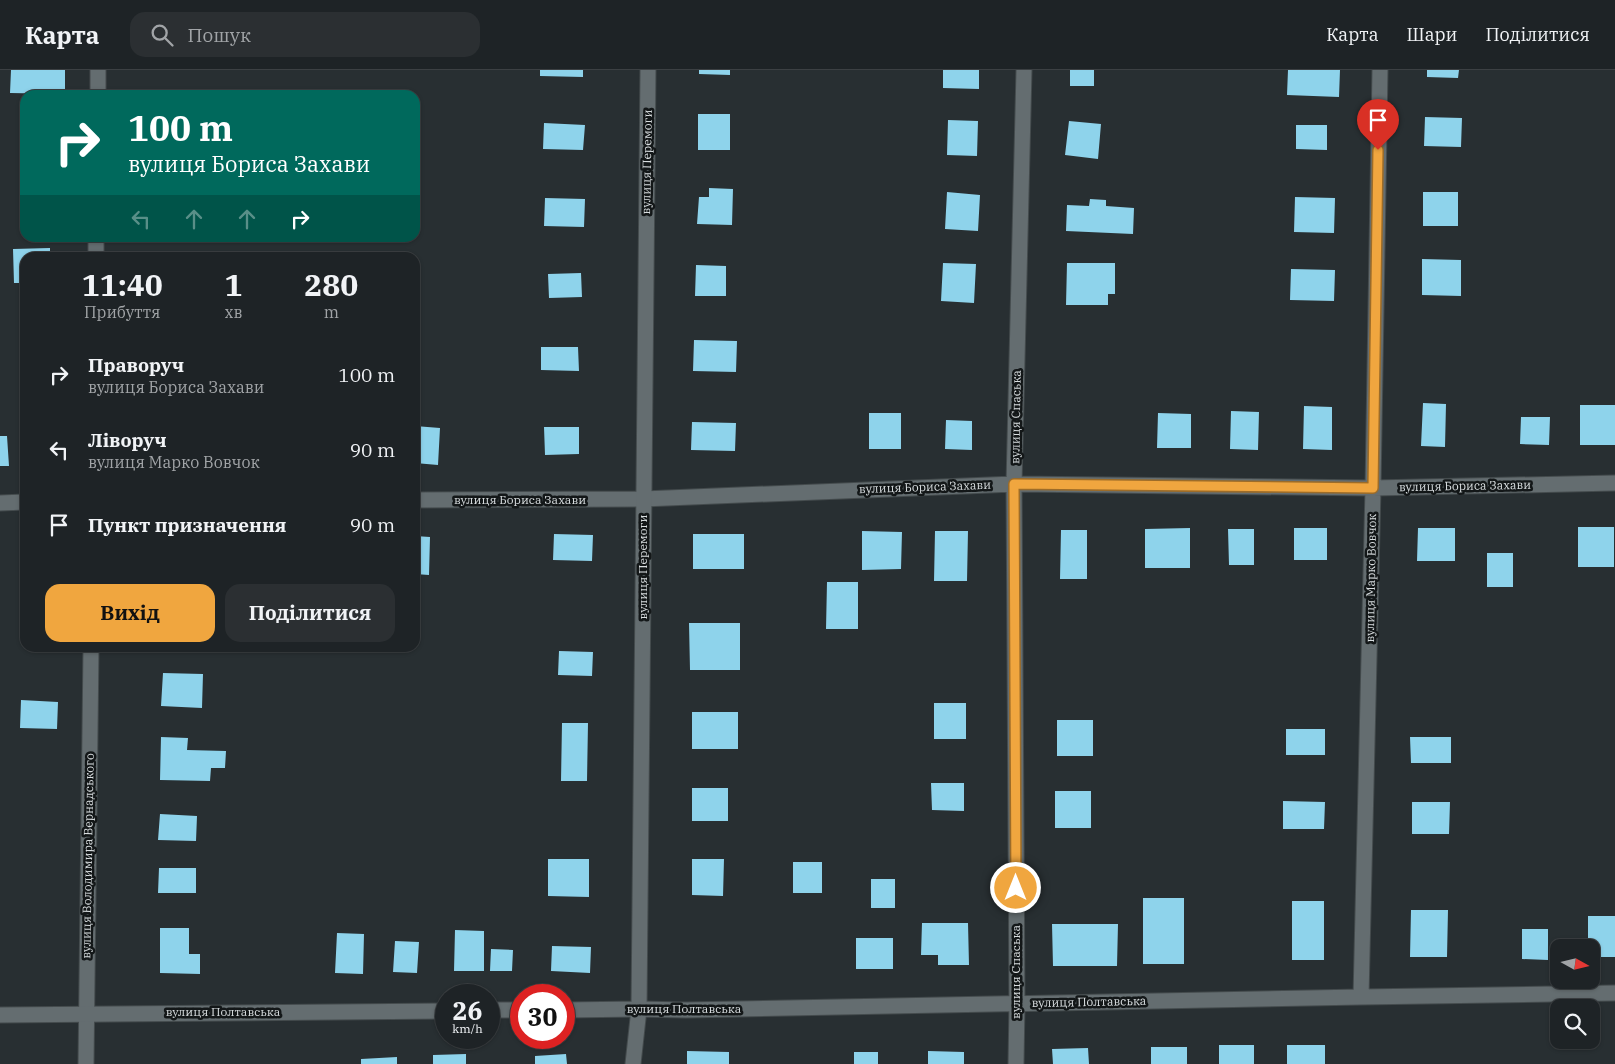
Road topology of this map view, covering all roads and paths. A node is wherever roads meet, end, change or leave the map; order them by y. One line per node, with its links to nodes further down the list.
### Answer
1 (98, 70): 5 (street)
2 (648, 70): 9 (street, вулиця Перемоги)
3 (1024, 70): 7 (street, вулиця Спаська)
4 (1380, 70): 8 (street, вулиця Марко Вовчок)
5 (98, 90)
6 (1615, 483): 8 (street, вулиця Бориса Захави)
7 (1014, 484): 8 (street, вулиця Бориса Захави); 9 (street, вулиця Бориса Захави); 16 (street, вулиця Спаська)
8 (1373, 488): 15 (street, вулиця Марко Вовчок)
9 (643, 499): 10 (street, вулиця Бориса Захави); 17 (street, вулиця Перемоги)
10 (420, 500)
11 (20, 502): 12 (street)
12 (0, 503)
13 (91, 652): 20 (street, вулиця Володимира Вернадського)
14 (1615, 993): 15 (street, вулиця Полтавська)
15 (1362, 997): 16 (street, вулиця Полтавська)
16 (1017, 1004): 17 (street, вулиця Полтавська); 24 (street, вулиця Спаська)
17 (639, 1009): 18 (street, вулиця Полтавська); 23 (street, вулиця Перемоги)
18 (575, 1010)
19 (435, 1011): 20 (street, вулиця Полтавська)
20 (86, 1013): 21 (street, вулиця Полтавська); 22 (street, вулиця Володимира Вернадського)
21 (0, 1015)
22 (86, 1064)
23 (633, 1064)
24 (1016, 1064)

